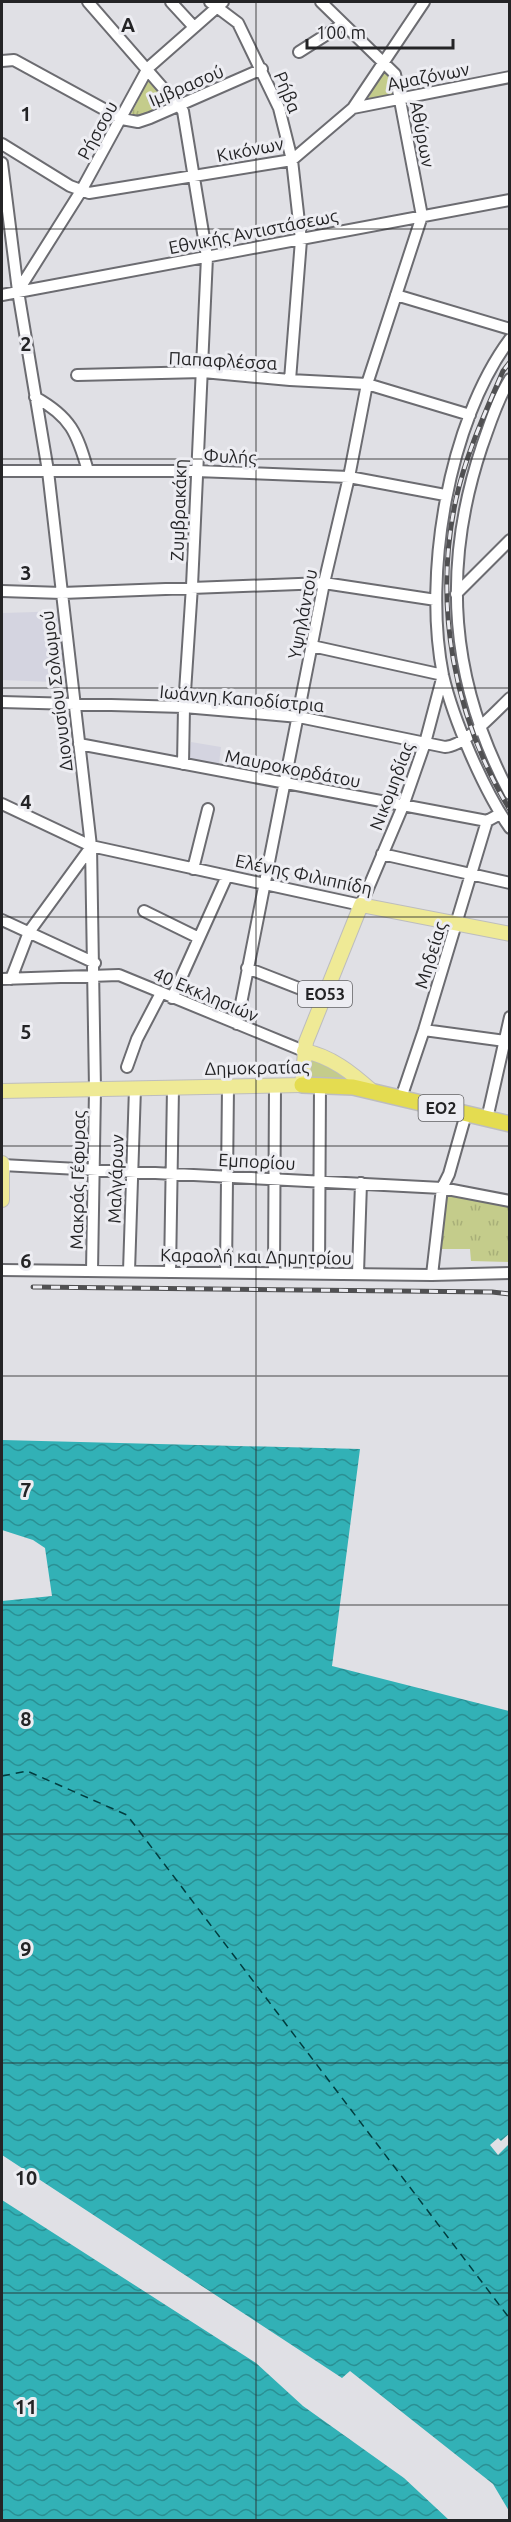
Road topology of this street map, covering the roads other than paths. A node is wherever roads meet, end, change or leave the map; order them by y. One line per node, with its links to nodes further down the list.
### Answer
1 (88, 2): 11 (street)
2 (171, 2): 7 (street)
3 (321, 2): 6 (street)
4 (424, 2): 10 (street, Κικόνων)
5 (216, 4): 7 (street, Ρήσσου); 12 (street, Ρήβα)
6 (342, 24): 8 (street); 10 (street)
7 (194, 27): 11 (street, Ρήσσου)
8 (299, 52)
9 (2, 61): 17 (street)
10 (384, 62): 14 (street, Αθύρων); 16 (street, Κικόνων)
11 (148, 68): 15 (street); 17 (street, Ρήσσου)
12 (261, 69): 15 (street, Ιμβρασού); 19 (street, Ρήβα)
13 (510, 77): 14 (street, Αμαζόνων)
14 (399, 99): 16 (street, Αμαζόνων); 24 (street, Αθύρων)
15 (179, 106): 17 (street, Ιμβρασού); 21 (street, Ζυμβρακάκη)
16 (353, 108): 19 (street, Κικόνων)
17 (122, 119): 22 (street, Ρήσσου)
18 (2, 144): 22 (street)
19 (292, 160): 21 (street, Κικόνων); 25 (street, Ρήβα)
20 (2, 163): 28 (street, Διονυσίου Σολωμού)
21 (194, 177): 22 (street, Κικόνων); 26 (street, Ζυμβρακάκη)
22 (81, 191): 28 (street, Ρήσσου)
23 (510, 200): 24 (street, Εθνικής Αντιστάσεως)
24 (422, 216): 25 (street, Εθνικής Αντιστάσεως); 30 (street, Υψηλάντου)
25 (301, 240): 26 (street, Εθνικής Αντιστάσεως); 36 (street, Ρήβα)
26 (207, 257): 28 (street, Εθνικής Αντιστάσεως); 33 (street, Ζυμβρακάκη)
27 (2, 289): 28 (street)
28 (18, 291): 29 (street, Εθνικής Αντιστάσεως); 38 (street, Διονυσίου Σολωμού)
29 (2, 295)
30 (396, 295): 31 (street); 37 (street, Υψηλάντου)
31 (510, 329)
32 (510, 339): 39 (street)
33 (203, 372): 34 (street, Παπαφλέσσα); 36 (street, Παπαφλέσσα); 43 (street, Ζυμβρακάκη)
34 (76, 375)
35 (510, 379): 51 (street)
36 (290, 380): 37 (street, Παπαφλέσσα)
37 (367, 384): 39 (street, Παπαφλέσσα); 44 (street, Υψηλάντου)
38 (35, 397): 41 (street, Διονυσίου Σολωμού); 42 (street)
39 (470, 415): 45 (street)
40 (2, 471): 41 (street, Φυλής)
41 (48, 471): 42 (street, Φυλής); 50 (street, Διονυσίου Σολωμού)
42 (88, 471): 43 (street, Φυλής)
43 (196, 471): 44 (street, Φυλής); 48 (street, Ζυμβρακάκη)
44 (349, 477): 45 (street, Φυλής); 47 (street, Υψηλάντου)
45 (445, 495): 52 (street)
46 (510, 540): 51 (street)
47 (324, 583): 48 (street); 52 (street); 53 (street, Υψηλάντου)
48 (192, 586): 50 (street); 58 (street, Ζυμβρακάκη)
49 (2, 591): 50 (street)
50 (62, 592): 57 (street, Διονυσίου Σολωμού)
51 (456, 594): 60 (street)
52 (436, 600): 54 (street)
53 (312, 646): 54 (street); 59 (street, Υψηλάντου)
54 (444, 675): 60 (street); 61 (street, Νικομηδίας)
55 (510, 698): 60 (street)
56 (2, 702): 57 (street, Ιωάννη Καποδίστρια)
57 (74, 705): 58 (street, Ιωάννη Καποδίστρια); 62 (street, Διονυσίου Σολωμού)
58 (184, 707): 59 (street, Ιωάννη Καποδίστρια); 63 (street, Ζυμβρακάκη)
59 (299, 717): 61 (street, Ιωάννη Καποδίστρια); 64 (street, Υψηλάντου)
60 (472, 733): 61 (street, Ιωάννη Καποδίστρια); 65 (street); 69 (street)
61 (425, 743): 67 (street, Νικομηδίας)
62 (79, 744): 63 (street, Μαυροκορδάτου); 72 (street, Διονυσίου Σολωμού)
63 (183, 764): 64 (street, Μαυροκορδάτου)
64 (285, 783): 67 (street, Μαυροκορδάτου); 78 (street, Υψηλάντου)
65 (510, 794)
66 (2, 804): 72 (street, Ελένης Φιλιππίδη)
67 (402, 806): 70 (street, Μαυροκορδάτου); 73 (street, Νικομηδίας)
68 (208, 809): 74 (street)
69 (500, 814): 70 (street); 71 (street)
70 (487, 821): 75 (street, Μηδείας)
71 (510, 828)
72 (91, 846): 74 (street, Ελένης Φιλιππίδη); 83 (street); 86 (street, Διονυσίου Σολωμού)
73 (382, 854): 75 (street); 79 (street, Νικομηδίας)
74 (194, 869): 76 (street, Ελένης Φιλιππίδη)
75 (471, 874): 77 (street); 82 (street, Μηδείας)
76 (227, 876): 78 (street, Ελένης Φιλιππίδη); 85 (street)
77 (510, 883)
78 (265, 884): 79 (street, Ελένης Φιλιππίδη); 87 (street, Υψηλάντου)
79 (361, 905): 82 (main road, Ελένης Φιλιππίδη); 92 (main road, ΕΟ53)
80 (144, 911): 85 (street)
81 (2, 920): 83 (street)
82 (456, 924): 84 (main road, Ελένης Φιλιππίδη); 95 (street, Μηδείας)
83 (29, 932): 86 (street); 89 (street)
84 (510, 934)
85 (199, 938): 91 (street)
86 (95, 963): 88 (street, Διονυσίου Σολωμού)
87 (247, 968): 92 (street); 94 (street, Υψηλάντου)
88 (95, 975): 89 (street, 40 Εκκλησιών); 90 (street, 40 Εκκλησιών); 105 (street, Διονυσίου Σολωμού)
89 (6, 979)
90 (160, 993): 91 (street, 40 Εκκλησιών); 99 (street)
91 (172, 998): 94 (street, 40 Εκκλησιών)
92 (324, 998): 97 (main road, ΕΟ53)
93 (509, 1020): 96 (street)
94 (237, 1024): 97 (street, 40 Εκκλησιών)
95 (424, 1030): 96 (street); 109 (street, Μηδείας)
96 (505, 1041): 98 (street)
97 (304, 1051): 100 (main road, ΕΟ53); 108 (main road)
98 (505, 1062): 111 (street)
99 (127, 1066)
100 (302, 1085): 101 (highway, Δημοκρατίας / ΕΟ2); 102 (main road, Δημοκρατίας / ΕΟ2)
101 (320, 1085): 108 (highway, Δημοκρατίας / ΕΟ2); 119 (street)
102 (275, 1086): 103 (main road, Δημοκρατίας / ΕΟ2); 118 (street)
103 (228, 1087): 104 (main road, Δημοκρατίας / ΕΟ2); 117 (street)
104 (173, 1088): 106 (main road, Δημοκρατίας / ΕΟ2); 116 (street)
105 (95, 1089): 106 (main road, Δημοκρατίας / ΕΟ2); 107 (main road, Δημοκρατίας / ΕΟ2); 114 (street, Μακράς Γέφυρας)
106 (135, 1089): 115 (street, Μαλγάρων)
107 (2, 1091)
108 (372, 1091): 109 (highway, Δημοκρατίας / ΕΟ2)
109 (401, 1098): 110 (highway, Δημοκρατίας / ΕΟ2)
110 (466, 1114): 111 (highway, Δημοκρατίας / ΕΟ2); 121 (street)
111 (487, 1119): 112 (highway, Δημοκρατίας / ΕΟ2)
112 (510, 1124)
113 (2, 1164): 114 (street, Εμπορίου); 122 (main road)
114 (94, 1170): 115 (street, Εμπορίου); 125 (street, Μακράς Γέφυρας)
115 (132, 1172): 116 (street, Εμπορίου); 126 (street, Μαλγάρων)
116 (172, 1174): 117 (street, Εμπορίου); 129 (street)
117 (227, 1176): 118 (street, Εμπορίου); 127 (street)
118 (275, 1179): 119 (street, Εμπορίου); 128 (street)
119 (321, 1181): 120 (street, Εμπορίου); 130 (street)
120 (361, 1183): 121 (street, Εμπορίου); 131 (street)
121 (442, 1188): 123 (street, Εμπορίου); 133 (street)
122 (2, 1200)
123 (510, 1201)
124 (2, 1270): 125 (street, Καραολή και Δημητρίου)
125 (92, 1271): 126 (street, Καραολή και Δημητρίου)
126 (129, 1271): 129 (street, Καραολή και Δημητρίου)
127 (226, 1271): 128 (street, Καραολή και Δημητρίου); 129 (street, Καραολή και Δημητρίου)
128 (274, 1271): 130 (street, Καραολή και Δημητρίου)
129 (170, 1272)
130 (319, 1272): 131 (street, Καραολή και Δημητρίου)
131 (358, 1273): 133 (street, Καραολή και Δημητρίου)
132 (510, 1273): 133 (street, Καραολή και Δημητρίου)
133 (432, 1275)

